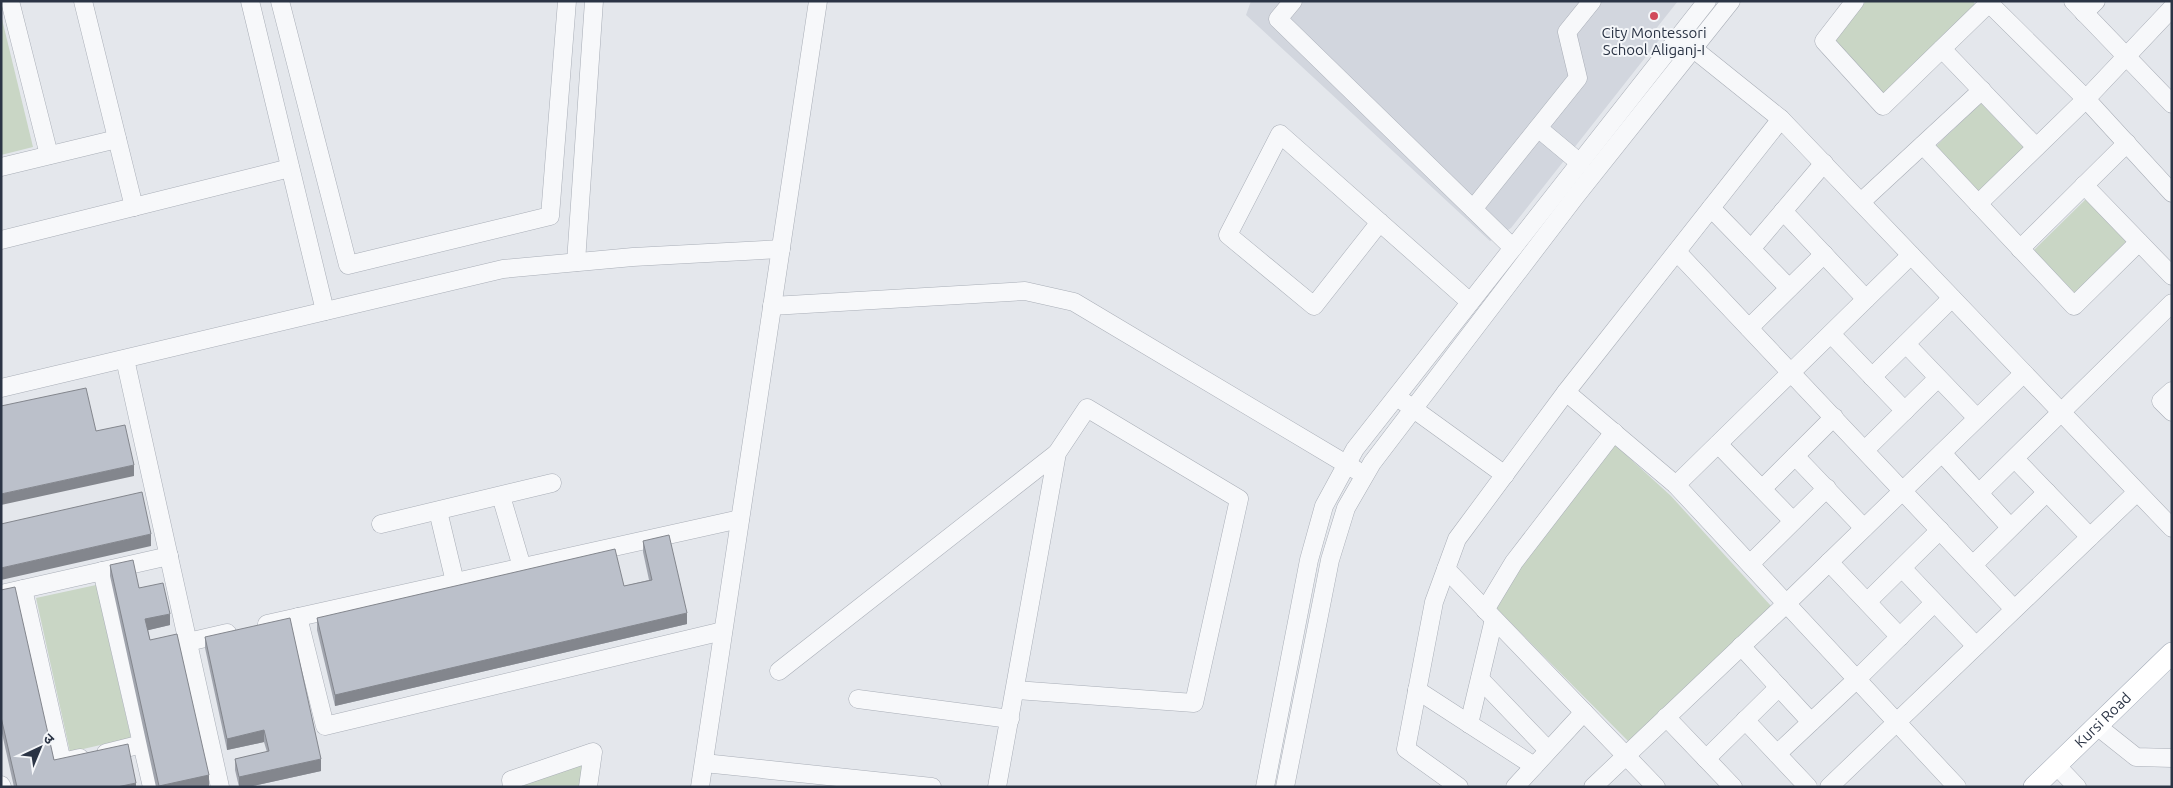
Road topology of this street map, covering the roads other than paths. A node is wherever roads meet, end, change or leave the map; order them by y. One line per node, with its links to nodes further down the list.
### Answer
1 (10, 1): 29 (street)
2 (84, 1): 25 (street)
3 (250, 1): 33 (street)
4 (280, 1): 5 (street)
5 (567, 1)
6 (594, 1): 52 (street)
7 (818, 1): 46 (street)
8 (1293, 1): 40 (street)
9 (1592, 1): 24 (street)
10 (1707, 1): 16 (street)
11 (1731, 1): 17 (street)
12 (1855, 1): 18 (street)
13 (1988, 2): 18 (street); 22 (street)
14 (2084, 5): 19 (street)
15 (2172, 8): 19 (street)
16 (1679, 37): 17 (street); 30 (street)
17 (1694, 48): 23 (street); 73 (street)
18 (1942, 49): 20 (street)
19 (2126, 56): 21 (street); 22 (street)
20 (1982, 90): 27 (street); 28 (street)
21 (2170, 97)
22 (2086, 99): 26 (street); 28 (street)
23 (1781, 119): 31 (street); 39 (street)
24 (1538, 128): 30 (street); 40 (street)
25 (117, 139): 29 (street); 38 (street)
26 (2126, 143): 34 (street); 35 (street)
27 (1922, 145): 36 (street); 37 (street)
28 (2036, 147): 37 (street)
29 (49, 155): 32 (street)
30 (1580, 163): 45 (street)
31 (1824, 163): 36 (street); 41 (street)
32 (1, 167)
33 (290, 168): 38 (street); 60 (street)
34 (2084, 185): 44 (street); 48 (street)
35 (2172, 192)
36 (1861, 202): 51 (street)
37 (1978, 204): 48 (street)
38 (134, 207): 43 (street)
39 (1711, 208): 47 (street); 49 (street)
40 (1473, 209): 45 (street)
41 (1783, 211): 47 (street); 50 (street)
42 (1380, 222): 42 (street); 57 (street)
43 (1, 240)
44 (2140, 242): 48 (street); 53 (street)
45 (1513, 248): 57 (street)
46 (781, 249): 52 (street); 59 (street)
47 (1751, 249): 54 (street)
48 (2020, 249)
49 (1676, 252): 61 (street); 71 (street)
50 (1824, 254): 54 (street); 56 (street)
51 (1911, 255): 55 (street); 56 (street)
52 (576, 262): 60 (street)
53 (2172, 276)
54 (1789, 288): 61 (street)
55 (1952, 298): 63 (street); 66 (street)
56 (1866, 300): 62 (street)
57 (1470, 302): 72 (street)
58 (2172, 303): 76 (street)
59 (772, 306): 86 (street); 101 (street)
60 (325, 312): 64 (street)
61 (1749, 328): 65 (street)
62 (1831, 334): 65 (street); 67 (street)
63 (1906, 344): 67 (street); 68 (street)
64 (125, 359): 69 (street); 94 (street)
65 (1792, 372): 77 (street); 80 (street)
66 (2024, 373): 76 (street); 78 (street)
67 (1872, 377): 74 (street)
68 (1938, 378): 74 (street); 78 (street)
69 (1, 388)
70 (2172, 391): 75 (street)
71 (1566, 392): 79 (street); 88 (street)
72 (1396, 396): 73 (street); 86 (street)
73 (1413, 408): 87 (street); 88 (street)
74 (1905, 411): 81 (street)
75 (2172, 412)
76 (2062, 413): 85 (street); 96 (street)
77 (1834, 417): 81 (street); 84 (street)
78 (1977, 418): 83 (street)
79 (1614, 432): 90 (street); 124 (street)
80 (1718, 444): 90 (street); 92 (street)
81 (1865, 450): 93 (street)
82 (1056, 453): 132 (street); 136 (street); 136 (street)
83 (1942, 453): 93 (street); 97 (street)
84 (1795, 456): 91 (street); 92 (street)
85 (2015, 459): 95 (street); 97 (street)
86 (1346, 464): 87 (street); 163 (street)
87 (1365, 475): 164 (street)
88 (1505, 475): 115 (street)
89 (552, 483): 99 (street)
90 (1676, 485): 111 (street)
91 (1827, 488): 102 (street); 105 (street)
92 (1762, 489): 102 (street)
93 (1903, 490): 105 (street); 107 (street)
94 (155, 492): 98 (street); 109 (street)
95 (2047, 492): 104 (street); 108 (street)
96 (2137, 492): 106 (street); 108 (street)
97 (1980, 493): 104 (street)
98 (136, 496)
99 (501, 496): 100 (street); 113 (street)
100 (438, 511): 103 (street); 117 (street)
101 (740, 519): 113 (street); 126 (street)
102 (1793, 521): 111 (street)
103 (381, 524)
104 (2010, 527): 112 (street)
105 (1864, 528): 110 (street)
106 (2172, 528)
107 (1940, 530): 112 (street); 114 (street)
108 (2090, 537): 123 (street)
109 (169, 556): 116 (street); 128 (street)
110 (1829, 562): 120 (street); 121 (street)
111 (1750, 564): 121 (street)
112 (1973, 565): 123 (street)
113 (522, 567): 117 (street)
114 (1902, 568): 120 (street); 122 (street)
115 (1446, 569): 124 (street); 137 (street)
116 (102, 571): 118 (street); 147 (street)
117 (455, 582): 125 (street)
118 (23, 589): 119 (street); 147 (street)
119 (1, 594)
120 (1867, 602): 127 (street)
121 (1786, 603): 129 (street); 134 (street)
122 (1934, 603): 127 (street); 130 (street)
123 (2014, 609): 130 (street)
124 (1490, 614): 133 (street); 139 (street)
125 (298, 617): 126 (street); 128 (street)
126 (723, 632): 153 (street)
127 (1900, 637): 134 (street)
128 (188, 642): 157 (street)
129 (1741, 646): 135 (street); 140 (street)
130 (1976, 646): 144 (street)
131 (2172, 653): 146 (main road, Kursi Road)
132 (779, 671)
133 (1480, 679): 145 (street); 148 (street)
134 (1857, 680): 143 (street); 144 (street)
135 (1779, 687): 142 (street); 143 (street)
136 (1015, 690): 141 (street)
137 (1417, 690): 145 (street); 165 (street)
138 (858, 699): 141 (street)
139 (1584, 712): 148 (street); 150 (street)
140 (1666, 717): 150 (street); 152 (street)
141 (1010, 719): 162 (street)
142 (1745, 720): 149 (street); 152 (street)
143 (1811, 722): 149 (street)
144 (1897, 722): 171 (street); 172 (street)
145 (1469, 724): 154 (street)
146 (2097, 726): 151 (street); 155 (main road, Kursi Road)
147 (142, 744): 156 (street)
148 (1548, 750): 154 (street)
149 (1777, 754): 170 (street)
150 (1625, 755): 167 (street); 168 (street)
151 (2172, 758)
152 (1706, 759): 169 (street)
153 (704, 763): 160 (street); 161 (street)
154 (1534, 766): 166 (street)
155 (2047, 779): 173 (street)
156 (152, 787)
157 (220, 787)
158 (512, 787): 159 (street)
159 (588, 787)
160 (700, 787)
161 (932, 787)
162 (997, 787)
163 (1265, 787)
164 (1285, 787)
165 (1459, 787)
166 (1515, 787)
167 (1593, 787)
168 (1656, 787)
169 (1733, 787)
170 (1808, 787)
171 (1829, 787)
172 (1957, 787)
173 (2077, 787)

